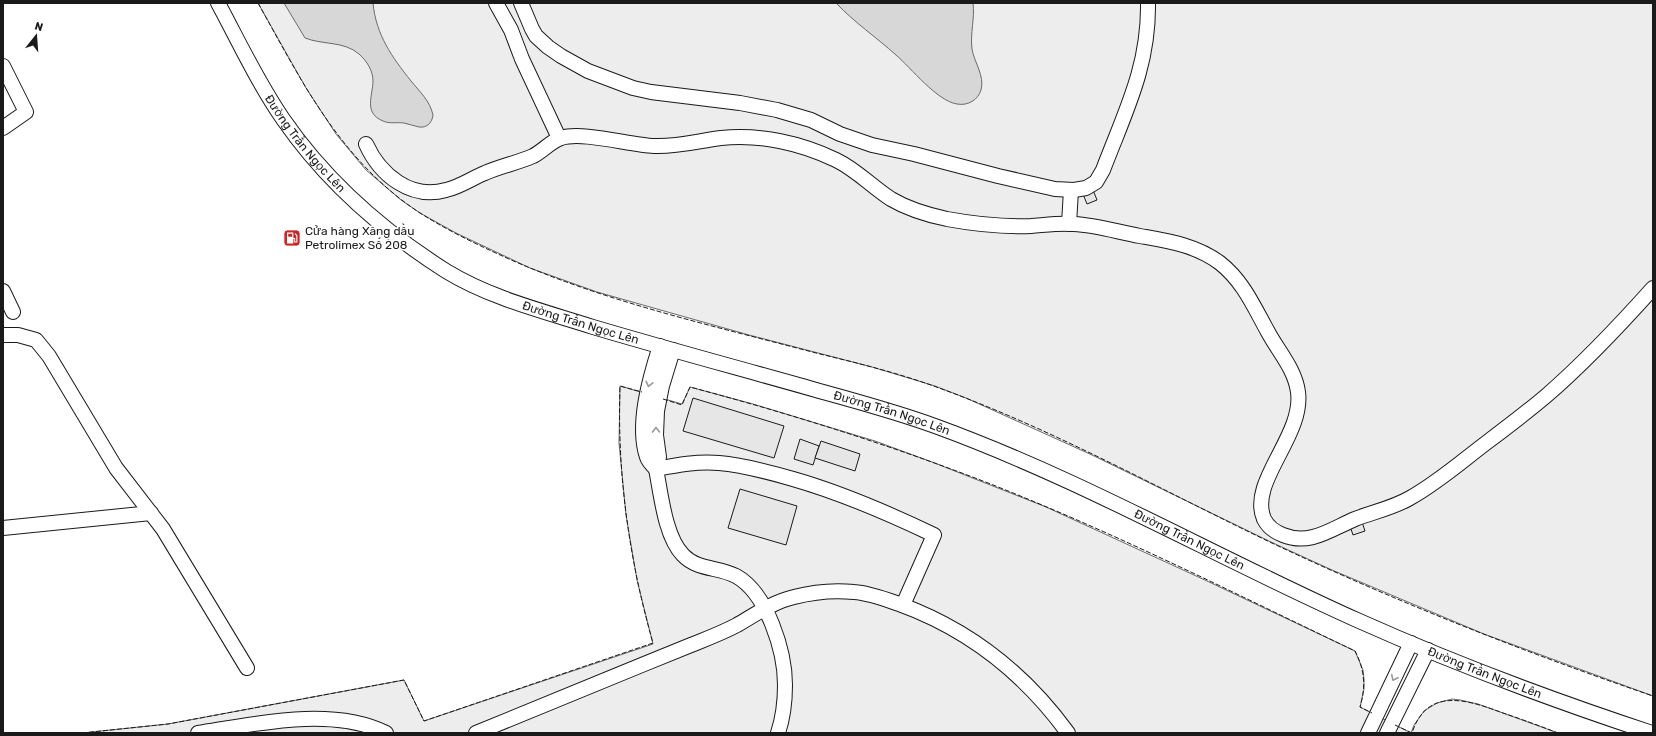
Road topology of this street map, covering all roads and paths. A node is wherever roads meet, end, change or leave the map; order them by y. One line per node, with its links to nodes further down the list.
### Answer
1 (218, 3): 17 (street, Đường Trần Ngọc Lên)
2 (496, 3): 6 (street)
3 (521, 3): 5 (street)
4 (1148, 3): 11 (street)
5 (532, 29): 6 (street); 11 (street)
6 (513, 37): 9 (street)
7 (3, 66): 8 (street)
8 (3, 128)
9 (559, 138): 10 (street); 12 (street)
10 (366, 144)
11 (1071, 190): 12 (street)
12 (1069, 224): 13 (street)
13 (1653, 288)
14 (3, 291): 15 (street)
15 (13, 312)
16 (3, 335): 19 (street)
17 (666, 348): 18 (street); 23 (street, Đường Trần Ngọc Lên)
18 (656, 470): 21 (street); 22 (street)
19 (151, 513): 20 (street); 25 (street)
20 (3, 528)
21 (902, 605): 22 (street); 30 (street)
22 (764, 608): 28 (street); 29 (street)
23 (1411, 643): 24 (street, Đường Trần Ngọc Lên); 31 (street, one-way to 31)
24 (1428, 650): 32 (street); 33 (street, Đường Trần Ngọc Lên)
25 (247, 668)
26 (198, 733): 27 (street)
27 (386, 733)
28 (476, 733)
29 (778, 733)
30 (1068, 733)
31 (1368, 733)
32 (1387, 733)
33 (1652, 733)

